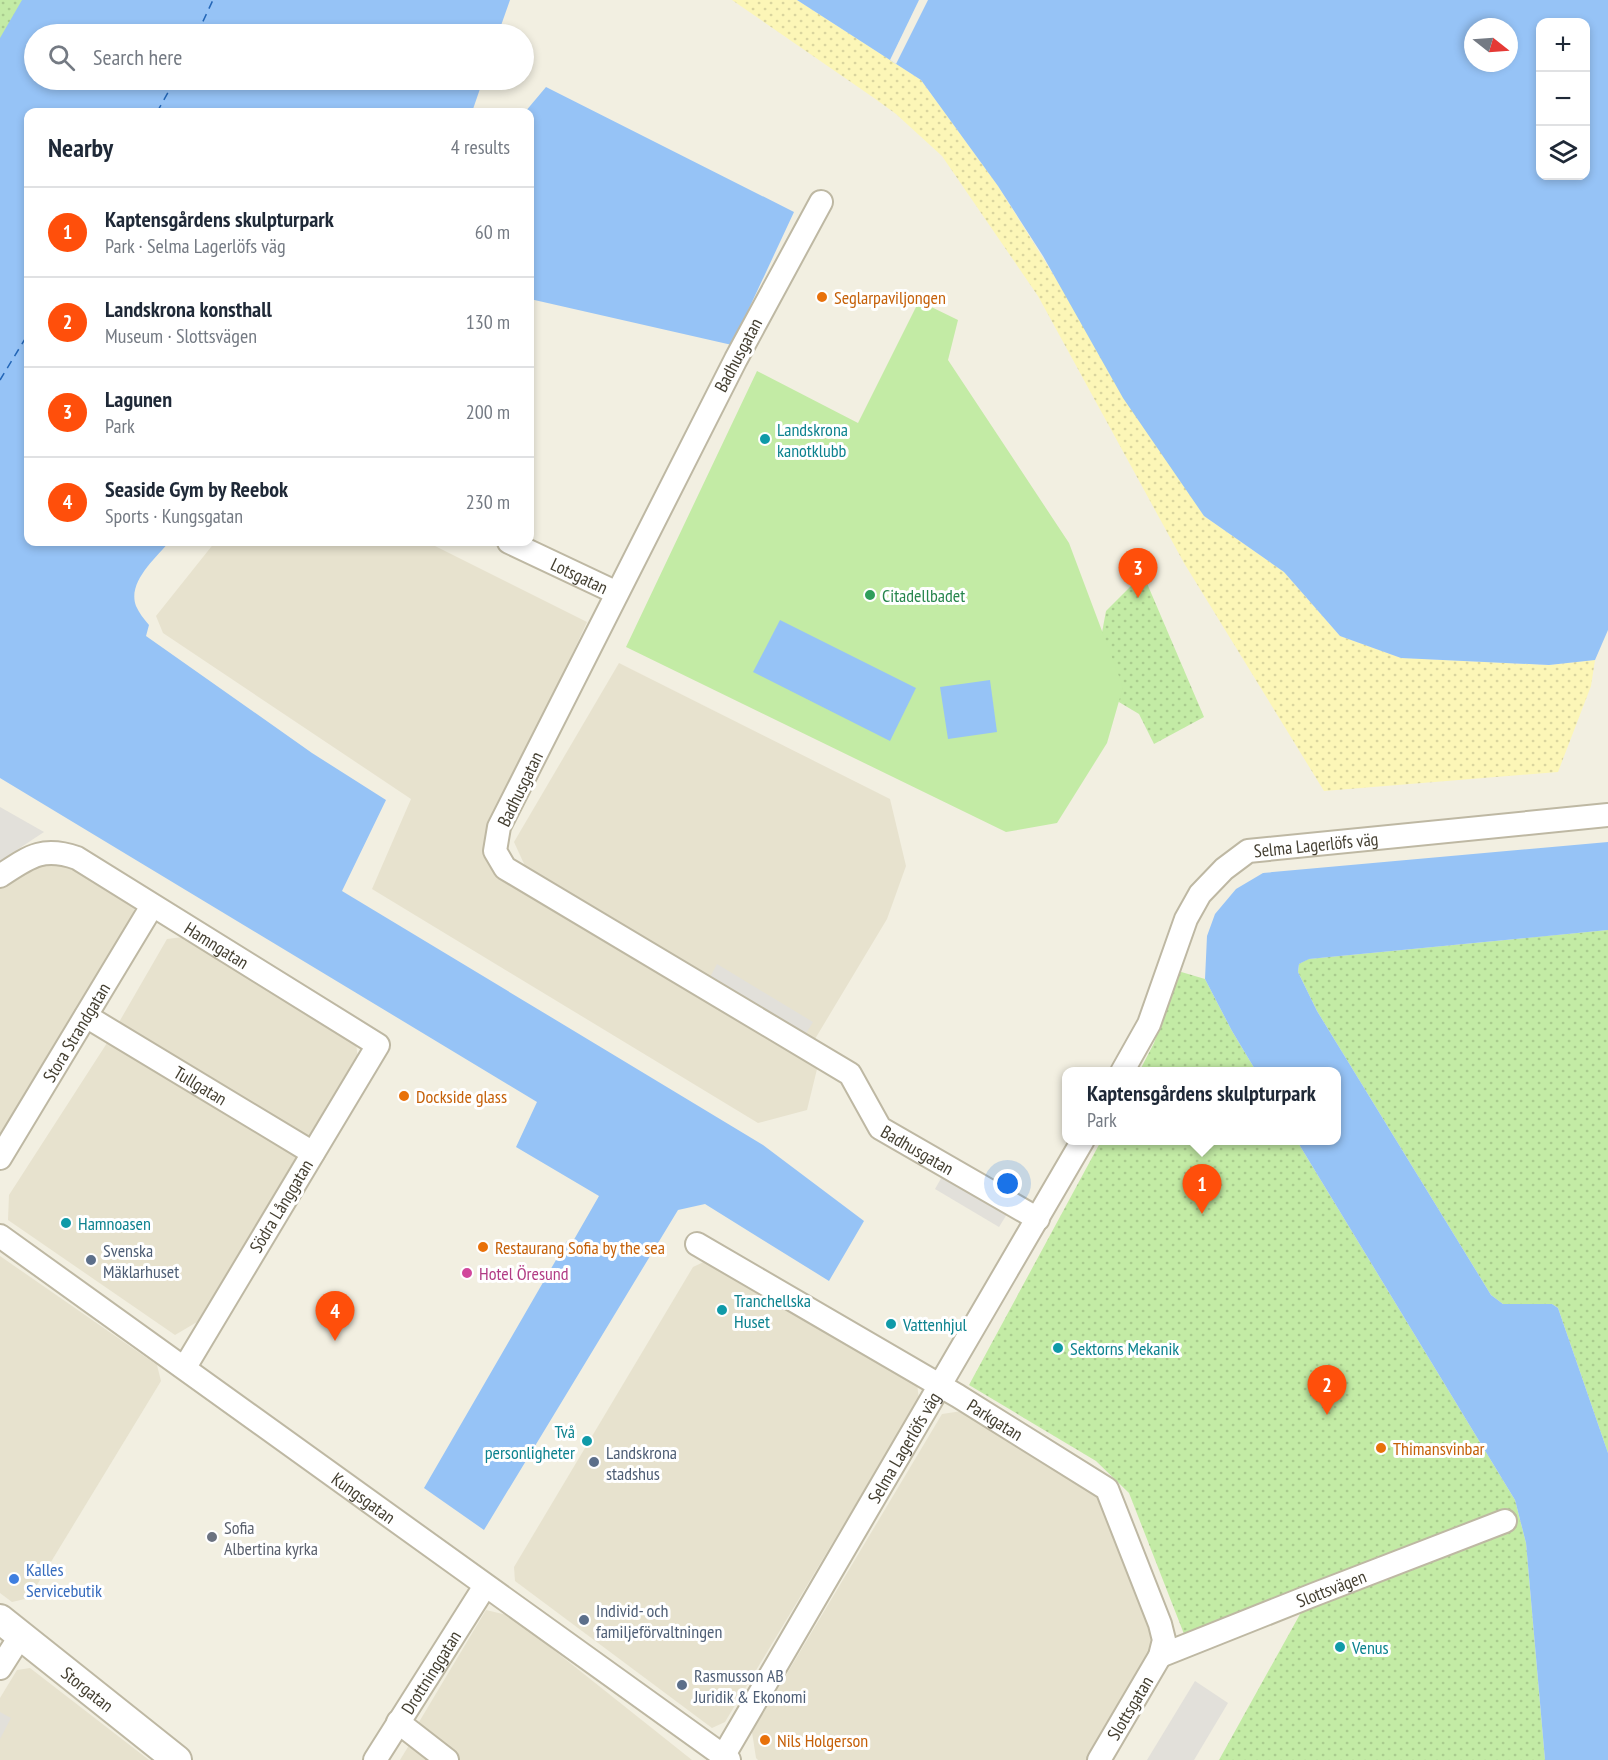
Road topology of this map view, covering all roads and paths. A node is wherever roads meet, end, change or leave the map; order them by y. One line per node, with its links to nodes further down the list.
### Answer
1 (820, 202): 3 (street, Badhusgatan)
2 (517, 546): 3 (street, Lotsgatan)
3 (617, 593): 13 (street, Badhusgatan)
4 (1608, 815): 9 (street, Selma Lagerlöfs väg)
5 (0, 876): 6 (street, Hamngatan)
6 (152, 906): 7 (street, Stora Strandgatan); 8 (street, Hamngatan)
7 (86, 1016): 11 (street, Tullgatan); 12 (street, Stora Strandgatan)
8 (378, 1045): 11 (street, Södra Långgatan)
9 (1124, 1067)
10 (1080, 1145): 13 (street, Selma Lagerlöfs väg)
11 (313, 1153): 16 (street, Södra Långgatan)
12 (0, 1158)
13 (1038, 1219): 17 (street, Selma Lagerlöfs väg)
14 (0, 1236): 16 (street, Kungsgatan)
15 (697, 1244): 17 (street, Parkgatan)
16 (185, 1367): 19 (street, Kungsgatan)
17 (940, 1385): 21 (street, Parkgatan); 24 (street, Selma Lagerlöfs väg)
18 (1504, 1521): 21 (street, Slottsvägen)
19 (485, 1586): 23 (street, Drottninggatan); 24 (street, Kungsgatan)
20 (10, 1627): 22 (street); 25 (street, Storgatan)
21 (1160, 1656): 28 (street, Slottsgatan)
22 (0, 1668)
23 (398, 1722): 26 (street, Drottninggatan); 27 (street)
24 (725, 1759)
25 (177, 1760)
26 (375, 1760)
27 (447, 1760)
28 (1099, 1760)

